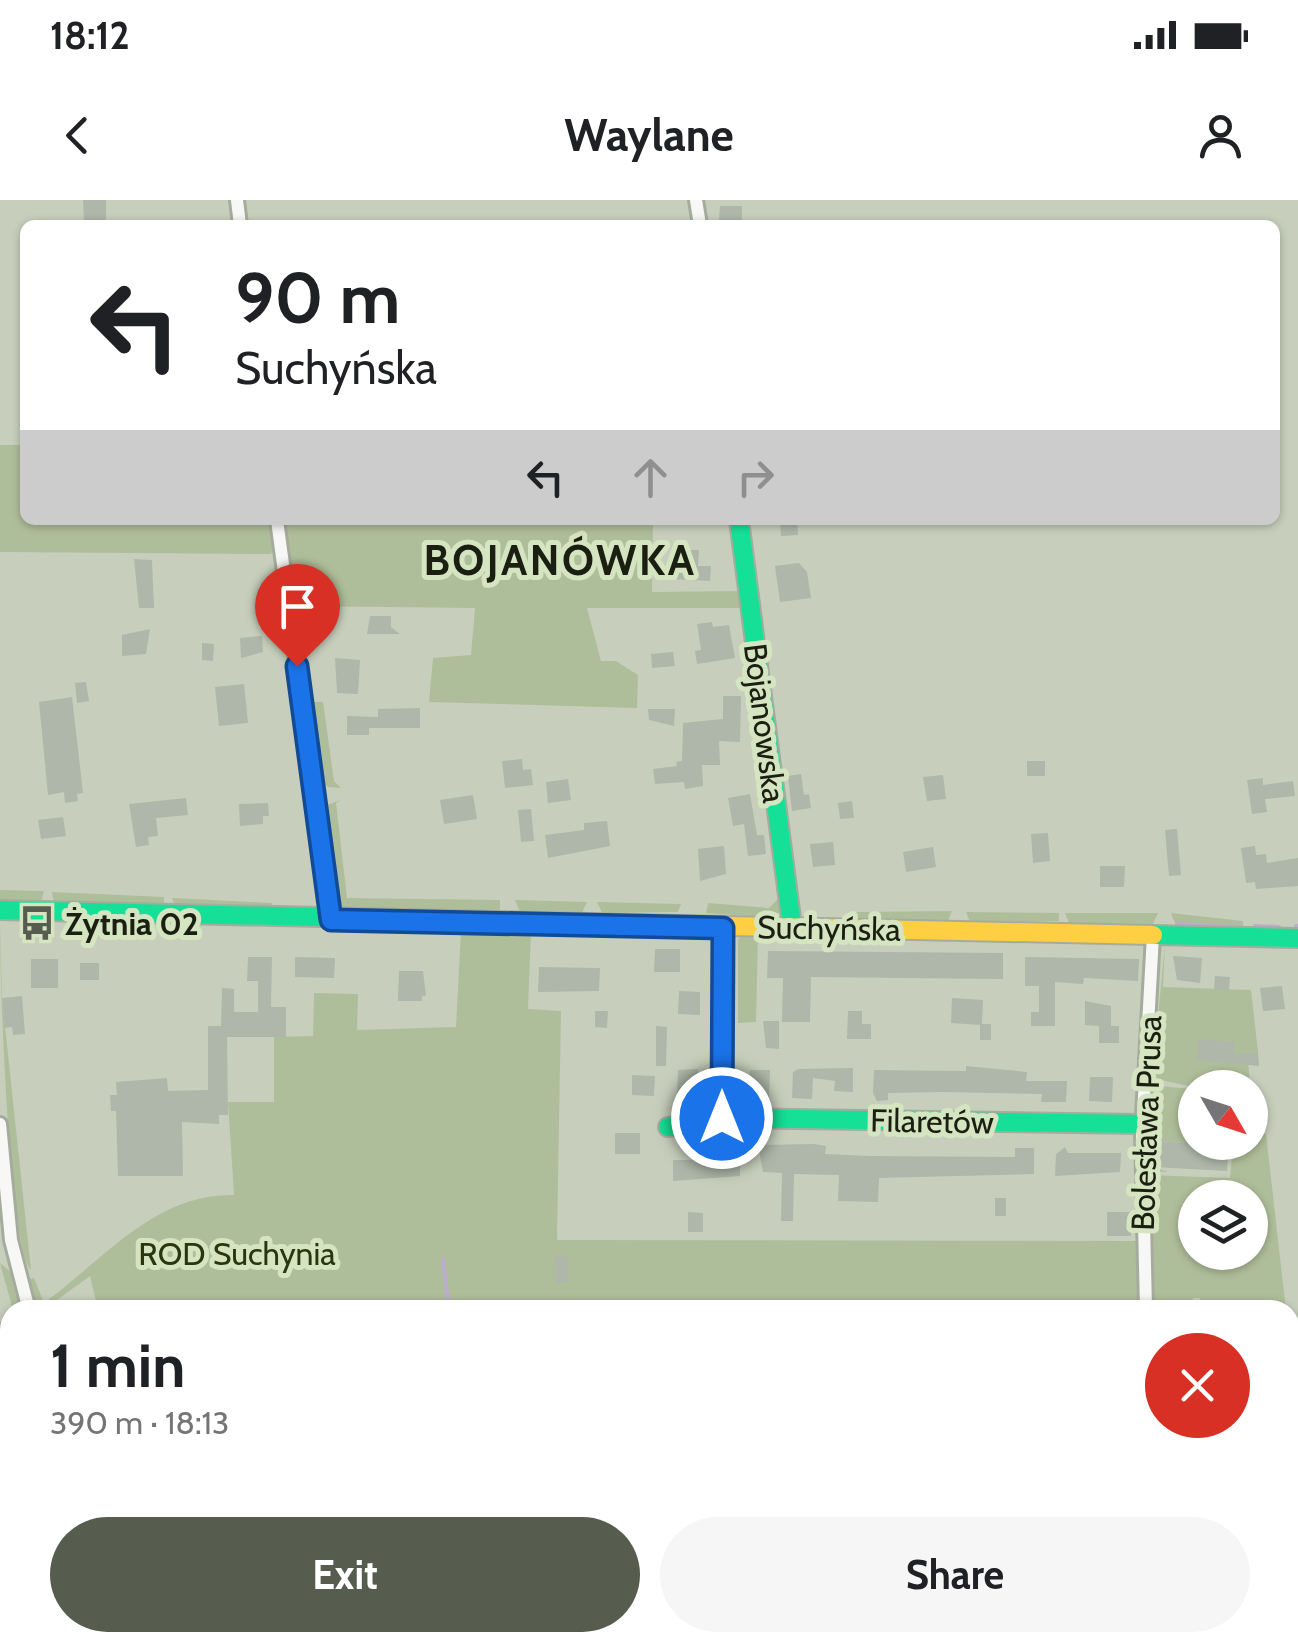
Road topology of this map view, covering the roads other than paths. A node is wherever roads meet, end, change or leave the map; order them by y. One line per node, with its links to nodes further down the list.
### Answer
1 (278, 525): 4 (street)
2 (740, 525): 5 (street, Bojanowska)
3 (0, 910): 4 (street, Suchyńska)
4 (331, 920): 6 (street, Suchyńska)
5 (792, 926): 6 (street, Suchyńska); 7 (street, Suchyńska)
6 (723, 928): 9 (street)
7 (1153, 935): 8 (street, Suchyńska); 11 (street, Bolesława Prusa)
8 (1298, 938)
9 (722, 1118): 11 (street, Filaretów); 12 (street, Filaretów)
10 (0, 1124): 13 (street)
11 (1142, 1124): 14 (street, Bolesława Prusa)
12 (668, 1127)
13 (26, 1300)
14 (1146, 1300)

